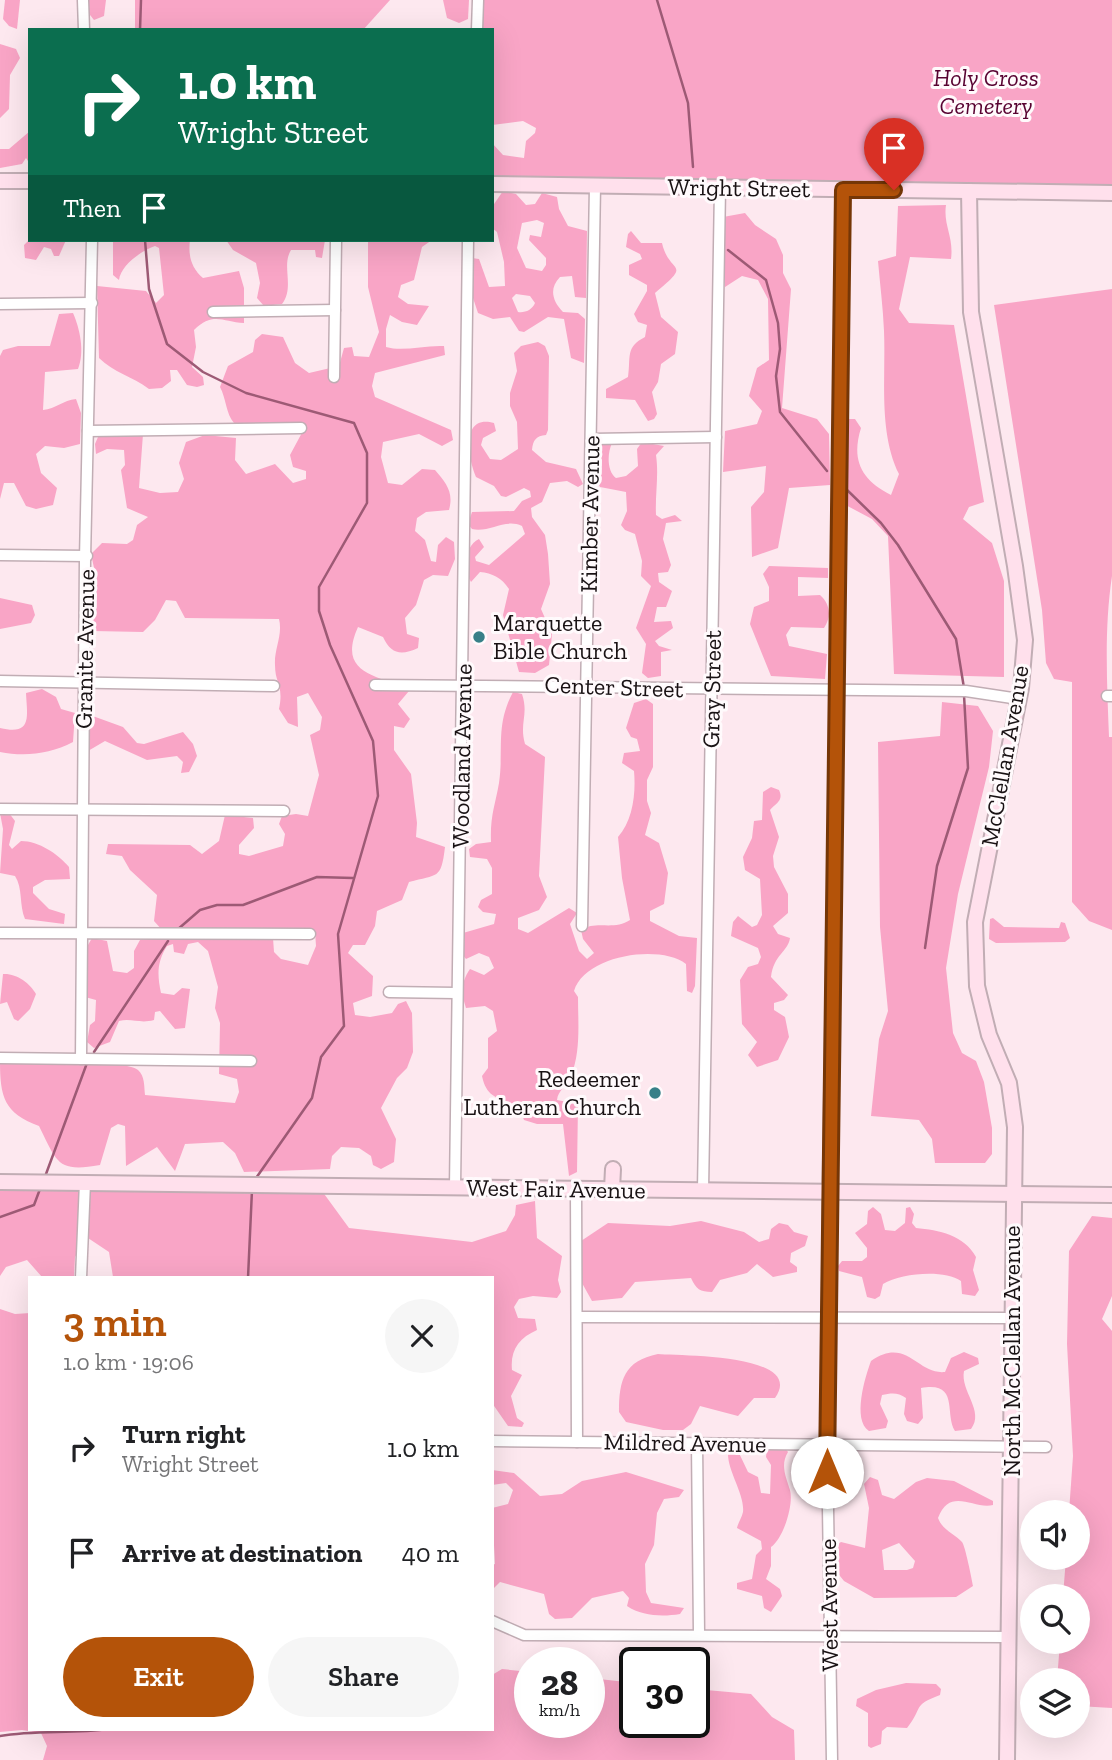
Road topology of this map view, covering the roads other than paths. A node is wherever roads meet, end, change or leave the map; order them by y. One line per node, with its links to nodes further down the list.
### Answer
1 (83, 0): 3 (street)
2 (478, 0): 4 (street)
3 (84, 28)
4 (477, 28)
5 (0, 181): 6 (main road)
6 (28, 181)
7 (494, 184): 8 (main road, Wright Street)
8 (595, 186): 9 (main road, Wright Street); 24 (street, Kimber Avenue)
9 (720, 188): 10 (main road, Wright Street); 23 (street, Gray Street)
10 (843, 190): 11 (main road, Wright Street); 33 (street, West Avenue)
11 (969, 191): 12 (main road, Wright Street); 35 (main road, McClellan Avenue)
12 (1112, 193)
13 (92, 242): 16 (street, Granite Avenue)
14 (335, 242): 18 (street)
15 (468, 242): 29 (street, Woodland Avenue)
16 (92, 303): 17 (street); 22 (street, Granite Avenue)
17 (0, 304)
18 (335, 310): 19 (street); 20 (street)
19 (213, 312)
20 (334, 377)
21 (301, 428): 22 (street)
22 (88, 431): 26 (street, Granite Avenue)
23 (716, 437): 24 (street); 34 (street, Gray Street)
24 (592, 439): 32 (street, Kimber Avenue)
25 (0, 555): 26 (street)
26 (87, 556): 28 (street, Granite Avenue)
27 (0, 681): 28 (street)
28 (85, 682): 31 (street); 37 (street, Granite Avenue)
29 (464, 684): 30 (street, Center Street); 32 (street, Center Street); 44 (street, Woodland Avenue)
30 (375, 685)
31 (274, 686)
32 (587, 686): 34 (street, Center Street); 39 (street, Kimber Avenue)
33 (837, 689): 34 (street, Center Street); 35 (street, Center Street); 55 (street, West Avenue)
34 (711, 690): 54 (street, Gray Street)
35 (1018, 699): 56 (main road, McClellan Avenue)
36 (0, 809): 37 (street)
37 (83, 810): 38 (street); 41 (street, Granite Avenue)
38 (284, 811)
39 (582, 926)
40 (0, 933): 41 (street)
41 (81, 933): 42 (street); 46 (street, Granite Avenue)
42 (310, 934)
43 (388, 992): 44 (street)
44 (456, 993): 51 (street, Woodland Avenue)
45 (0, 1058): 46 (street)
46 (81, 1059): 47 (street)
47 (251, 1061)
48 (613, 1169): 53 (main road)
49 (0, 1182): 50 (main road, West Fair Avenue)
50 (85, 1182): 51 (main road, West Fair Avenue); 58 (street)
51 (455, 1187): 52 (main road, West Fair Avenue)
52 (576, 1189): 53 (main road, West Fair Avenue); 59 (street)
53 (612, 1189): 54 (main road, West Fair Avenue)
54 (703, 1190): 55 (main road, West Fair Avenue)
55 (828, 1191): 56 (main road, West Fair Avenue); 61 (street, West Avenue)
56 (1013, 1193): 57 (main road, West Fair Avenue); 60 (main road, North McClellan Avenue)
57 (1112, 1195)
58 (80, 1276)
59 (577, 1317): 61 (street); 63 (street)
60 (1011, 1318): 61 (street); 66 (main road, North McClellan Avenue)
61 (828, 1320): 65 (street, West Avenue)
62 (494, 1441): 63 (street, Mildred Avenue)
63 (577, 1442): 64 (street, Mildred Avenue)
64 (697, 1443): 65 (street, Mildred Avenue); 69 (street)
65 (827, 1445): 66 (street, Mildred Avenue); 70 (street, West Avenue)
66 (1012, 1446): 67 (street, Mildred Avenue); 71 (main road, North McClellan Avenue)
67 (1046, 1447)
68 (494, 1622): 69 (street)
69 (699, 1633): 70 (street)
70 (828, 1634): 71 (street); 72 (street, West Avenue)
71 (1008, 1637): 73 (main road, North McClellan Avenue)
72 (832, 1760)
73 (1007, 1760)

